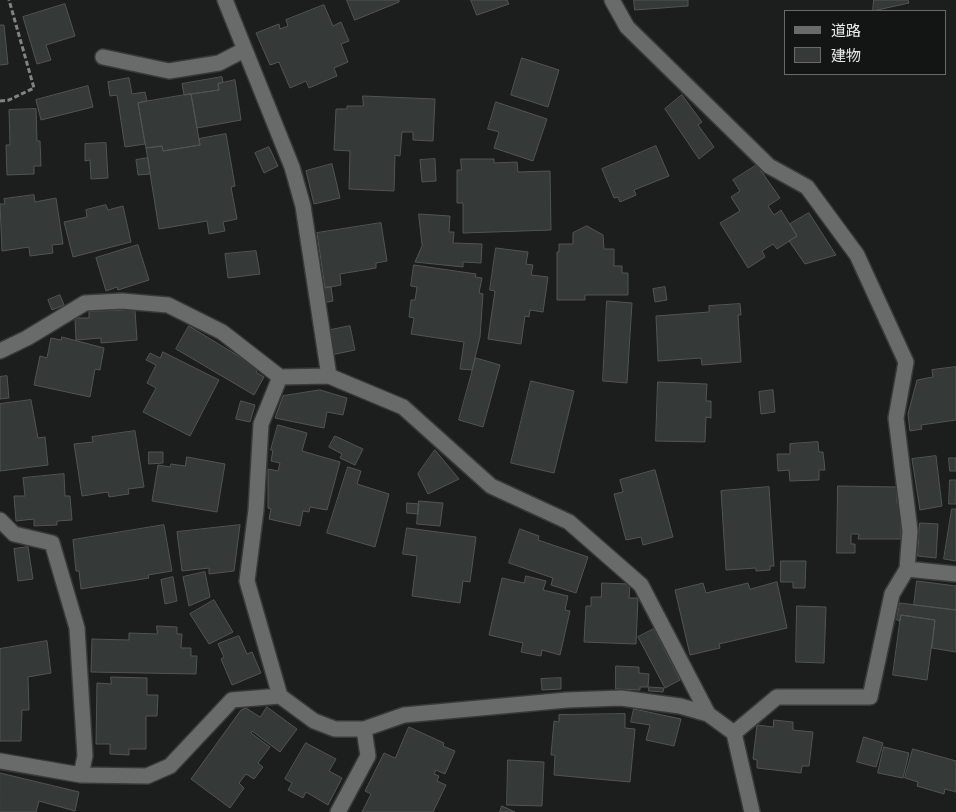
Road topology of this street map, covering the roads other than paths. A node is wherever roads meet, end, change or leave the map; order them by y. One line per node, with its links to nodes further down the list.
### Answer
1 (225, 0): 3 (street)
2 (612, 0): 9 (street)
3 (244, 50): 4 (street); 6 (street)
4 (103, 57)
5 (0, 351): 7 (street)
6 (329, 376): 7 (street); 12 (street)
7 (280, 377): 11 (street)
8 (0, 520): 16 (street)
9 (907, 569): 10 (street); 14 (street)
10 (956, 574)
11 (280, 696): 13 (street); 16 (street)
12 (708, 714): 13 (street); 14 (street)
13 (364, 729): 17 (street)
14 (734, 733): 18 (street)
15 (0, 762): 16 (street)
16 (82, 775)
17 (338, 812)
18 (752, 812)

